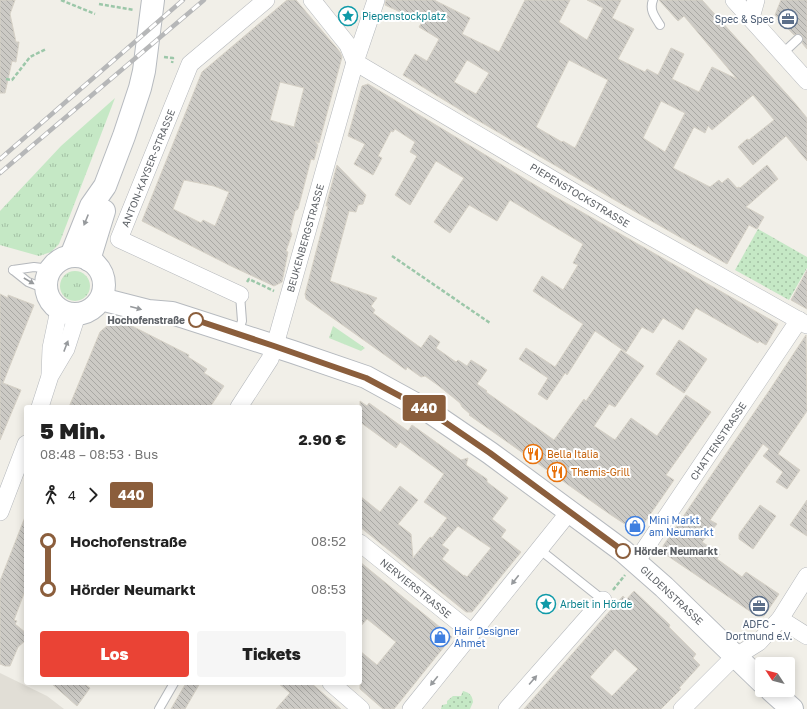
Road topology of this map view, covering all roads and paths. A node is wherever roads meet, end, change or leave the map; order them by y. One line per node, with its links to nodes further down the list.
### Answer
1 (61, 0): 10 (path)
2 (266, 0): 24 (street, ANTON-KAYSER-STRASSE)
3 (312, 0): 18 (street)
4 (376, 0): 18 (street, BEUKENBERGSTRASSE)
5 (653, 0): 12 (lane)
6 (734, 0): 11 (street)
7 (756, 0): 11 (street)
8 (99, 4): 9 (path)
9 (152, 6): 22 (main road)
10 (95, 14)
11 (751, 18): 15 (street)
12 (660, 25)
13 (798, 39): 15 (lane)
14 (46, 49): 19 (path)
15 (782, 54): 20 (street)
16 (161, 57): 17 (path)
17 (173, 58)
18 (354, 62): 25 (street, BEUKENBERGSTRASSE); 28 (street, PIEPENSTOCKSTRASSE)
19 (6, 79)
20 (807, 81)
21 (392, 256): 27 (path)
22 (80, 258): 23 (main road); 26 (main road)
23 (102, 291): 26 (main road); 29 (main road, GILDENSTRASSE)
24 (240, 295): 25 (path); 29 (lane)
25 (288, 298): 30 (street, BEUKENBERGSTRASSE)
26 (68, 312): 31 (street)
27 (490, 322)
28 (803, 323): 39 (street, CHATTENSTRASSE)
29 (238, 333): 30 (main road, GILDENSTRASSE)
30 (274, 346): 32 (street, BEUKENBERGSTRASSE); 35 (main road, GILDENSTRASSE)
31 (41, 405)
32 (240, 405)
33 (24, 455): 34 (street)
34 (19, 483): 36 (street)
35 (570, 511): 38 (street); 39 (main road, GILDENSTRASSE)
36 (0, 512)
37 (362, 545): 43 (street, NERVIERSTRASSE)
38 (539, 550): 41 (lane); 43 (street, one-way to 43)
39 (636, 562): 41 (path); 45 (main road, GILDENSTRASSE)
40 (807, 576): 42 (street)
41 (603, 600): 53 (street, one-way to 41)
42 (780, 619): 44 (street); 45 (street)
43 (472, 633): 52 (street, one-way to 52)
44 (807, 636)
45 (735, 657): 46 (main road, GILDENSTRASSE); 54 (street)
46 (755, 676)
47 (173, 685): 50 (lane)
48 (333, 685): 51 (street)
49 (779, 697): 55 (main road)
50 (160, 709)
51 (361, 709)
52 (411, 709)
53 (507, 709)
54 (682, 709)
55 (792, 709)

